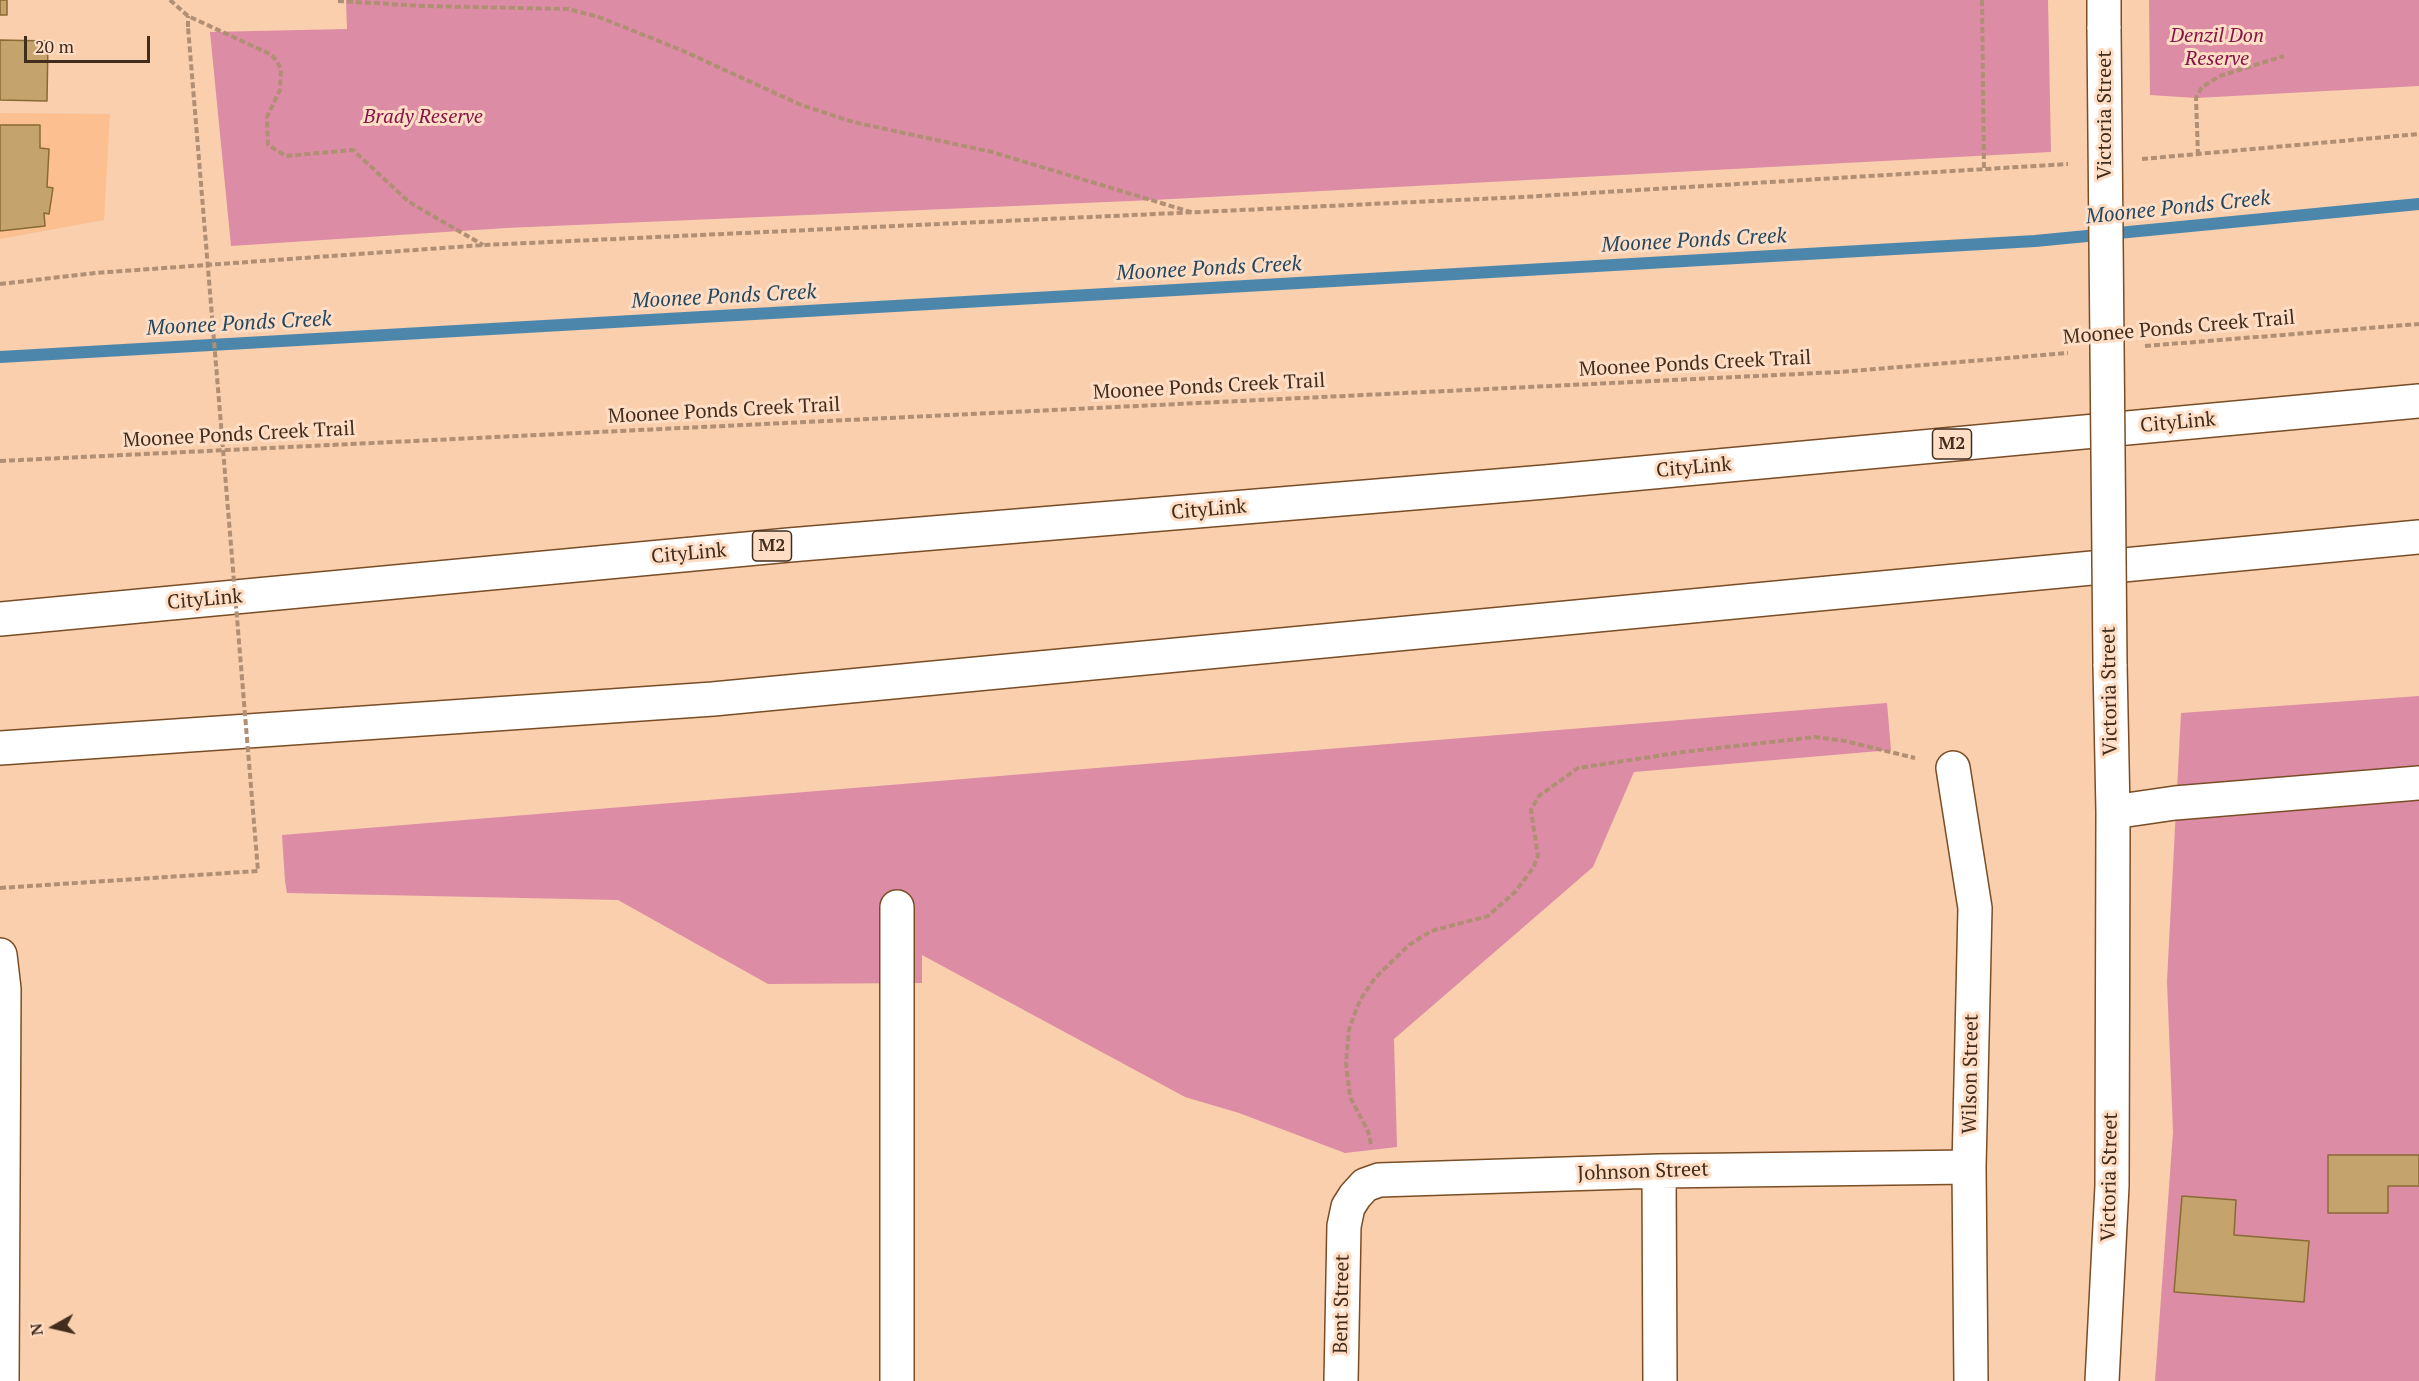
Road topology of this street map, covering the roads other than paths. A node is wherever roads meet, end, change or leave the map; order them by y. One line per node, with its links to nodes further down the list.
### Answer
1 (2104, 15): 8 (main road, Victoria Street, bridge)
2 (2419, 401): 4 (main road, CityLink / M2)
3 (2419, 537): 5 (main road)
4 (0, 619)
5 (0, 748)
6 (1953, 768): 11 (main road, Wilson Street)
7 (2419, 783): 8 (main road)
8 (2113, 812): 19 (main road, Victoria Street)
9 (897, 907): 15 (main road)
10 (0, 955): 14 (main road)
11 (1969, 1167): 12 (main road, Johnson Street); 18 (main road, Wilson Street)
12 (1659, 1171): 13 (main road, Johnson Street); 17 (main road)
13 (1344, 1227): 16 (main road, Bent Street)
14 (2, 1381)
15 (897, 1381)
16 (1341, 1381)
17 (1660, 1381)
18 (1971, 1381)
19 (2102, 1381)

